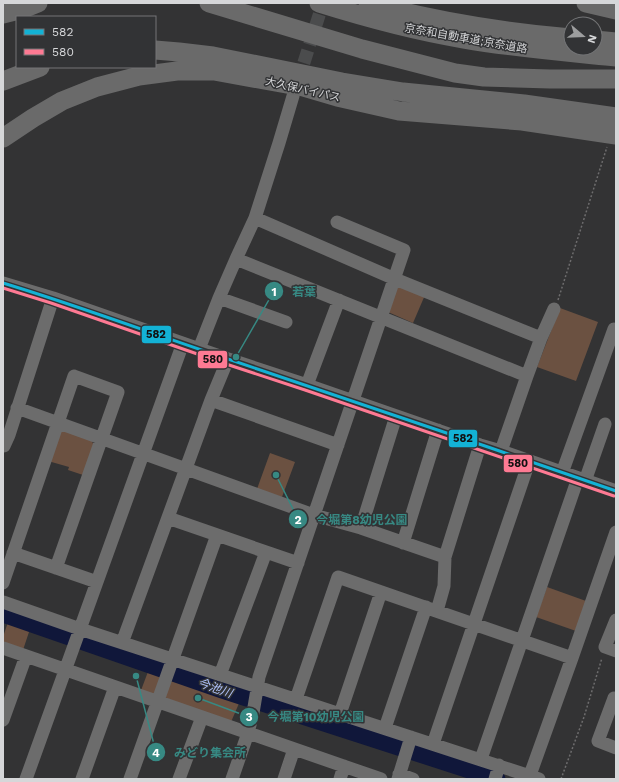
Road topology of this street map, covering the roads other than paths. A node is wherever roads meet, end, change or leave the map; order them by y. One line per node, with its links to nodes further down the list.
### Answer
1 (38, 3): 7 (highway)
2 (209, 3): 14 (highway)
3 (319, 3): 12 (highway, 京奈和自動車道;京奈道路)
4 (368, 3): 8 (highway, 京奈和自動車道;京奈道路)
5 (586, 3): 6 (highway)
6 (616, 10)
7 (3, 14)
8 (563, 37)
9 (603, 41): 10 (highway)
10 (616, 42)
11 (156, 50): 17 (highway, 大久保バイパス)
12 (616, 57)
13 (37, 68): 15 (highway)
14 (616, 79)
15 (3, 81)
16 (298, 92): 17 (highway, 大久保バイパス); 18 (highway, 大久保バイパス); 19 (street)
17 (614, 128)
18 (3, 138)
19 (255, 218): 21 (street); 22 (street)
20 (337, 222): 22 (street)
21 (236, 258): 25 (street); 26 (street)
22 (394, 279): 28 (street); 31 (street)
23 (3, 283): 24 (street)
24 (53, 298): 32 (street); 39 (street)
25 (219, 298): 29 (street); 33 (street)
26 (339, 300): 28 (street); 36 (street)
27 (554, 309): 31 (street)
28 (381, 317): 35 (street); 38 (street)
29 (286, 322)
30 (614, 329): 52 (street)
31 (541, 338): 35 (street)
32 (183, 343): 33 (street); 49 (street)
33 (199, 349): 34 (street)
34 (228, 359): 36 (street); 37 (street)
35 (527, 376): 48 (street)
36 (307, 385): 38 (street)
37 (211, 400): 45 (street); 51 (street)
38 (353, 401): 40 (street); 45 (street)
39 (17, 408): 41 (street); 47 (street)
40 (396, 416): 43 (street); 57 (street)
41 (58, 423): 44 (street); 44 (street); 62 (street)
42 (605, 424): 53 (street)
43 (438, 430): 46 (street); 60 (street)
44 (102, 439): 49 (street); 65 (street)
45 (338, 445): 55 (street)
46 (480, 445): 48 (street); 63 (street)
47 (4, 446)
48 (501, 451): 50 (street)
49 (143, 454): 51 (street); 66 (street)
50 (529, 462): 52 (street); 72 (street)
51 (186, 469): 55 (street); 56 (street)
52 (562, 472): 53 (street)
53 (581, 480): 54 (street); 74 (street)
54 (616, 491)
55 (314, 515): 57 (street); 64 (street)
56 (168, 518): 59 (street); 75 (street)
57 (361, 528): 60 (street)
58 (616, 532): 79 (street)
59 (216, 535): 61 (street); 80 (street)
60 (404, 543): 63 (street)
61 (266, 552): 64 (street); 82 (street)
62 (13, 553): 65 (street); 67 (street)
63 (445, 557): 70 (street)
64 (298, 563): 84 (street)
65 (56, 568): 66 (street)
66 (97, 582): 73 (street)
67 (3, 583)
68 (381, 592): 70 (street); 85 (street); 88 (street)
69 (3, 602): 73 (street)
70 (431, 609): 72 (street); 91 (street)
71 (616, 620): 77 (street)
72 (474, 624): 74 (street); 94 (street)
73 (77, 636): 75 (street); 81 (street)
74 (522, 640): 79 (street); 97 (street)
75 (122, 643): 80 (street)
76 (3, 648): 78 (street)
77 (611, 649)
78 (26, 656): 81 (street); 90 (street)
79 (572, 658): 101 (street)
80 (172, 662): 82 (street); 87 (street)
81 (65, 670): 83 (street); 102 (street)
82 (220, 675): 84 (street)
83 (115, 687): 87 (street); 103 (street)
84 (257, 690): 85 (street); 92 (street)
85 (296, 699): 88 (street)
86 (616, 699): 95 (street)
87 (157, 702): 89 (street); 104 (street)
88 (340, 714): 91 (street)
89 (202, 717): 92 (street); 105 (street)
90 (3, 720)
91 (385, 728): 93 (street)
92 (248, 733): 96 (street); 106 (street)
93 (412, 737): 94 (street); 100 (street)
94 (433, 744): 97 (street)
95 (616, 748)
96 (294, 749): 98 (street); 107 (street)
97 (481, 760): 99 (street)
98 (344, 766): 108 (street); 109 (street)
99 (497, 772): 101 (street)
100 (398, 777): 110 (street)
101 (535, 777)
102 (26, 779)
103 (82, 779)
104 (130, 779)
105 (179, 779)
106 (232, 779)
107 (284, 779)
108 (340, 779)
109 (381, 779)
110 (413, 779)

